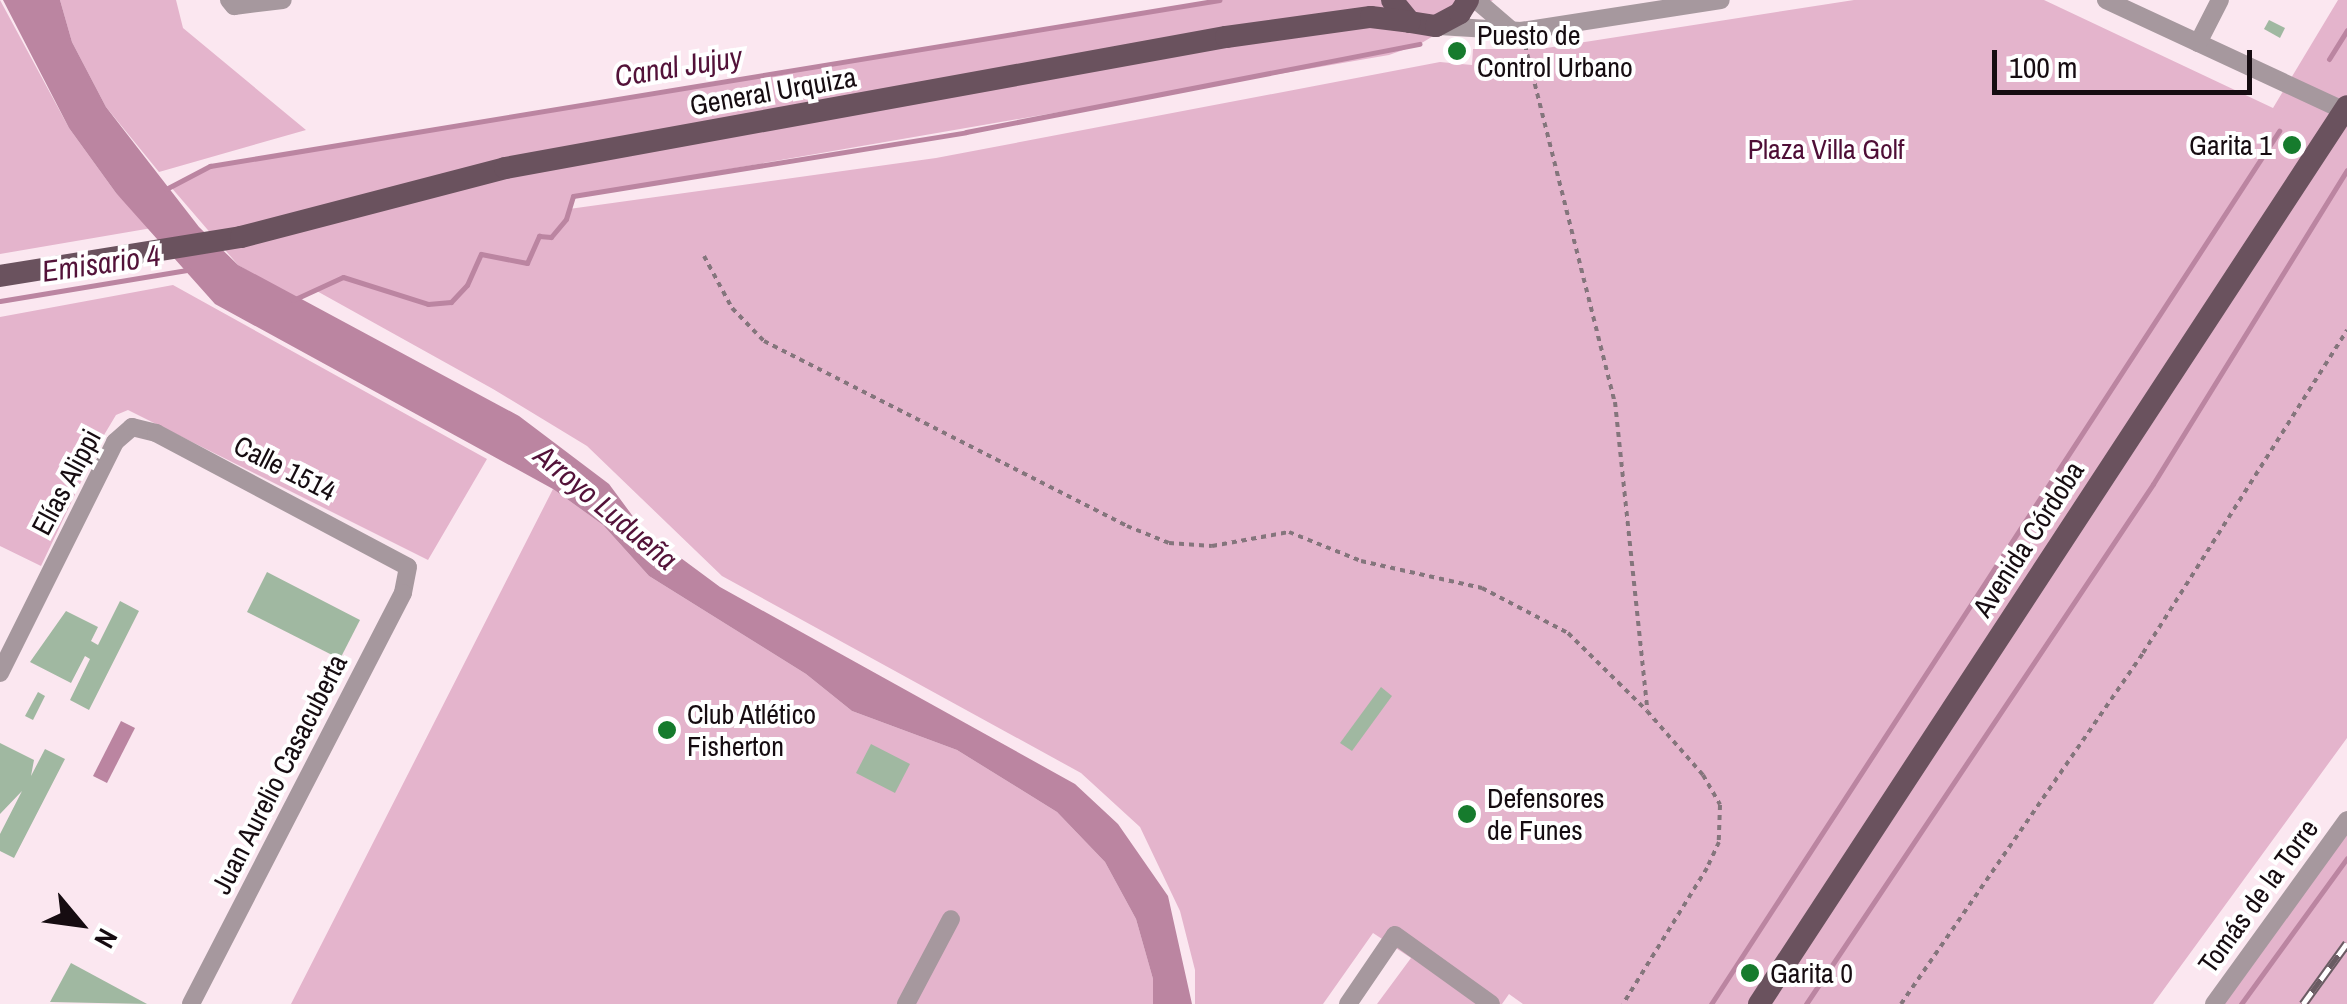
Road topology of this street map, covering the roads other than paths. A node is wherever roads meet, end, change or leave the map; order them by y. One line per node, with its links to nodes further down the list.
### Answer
1 (228, 0): 2 (street)
2 (284, 0)
3 (1364, 0): 10 (main road, General Urquiza)
4 (1392, 0): 11 (main road)
5 (1468, 0): 12 (main road)
6 (1476, 0): 13 (street)
7 (1721, 0): 13 (street)
8 (2106, 0): 14 (street)
9 (2220, 0): 14 (street)
10 (1319, 22): 11 (main road, General Urquiza); 16 (main road, General Urquiza)
11 (1410, 22): 12 (main road, General Urquiza)
12 (1436, 26): 13 (street)
13 (1518, 31)
14 (2198, 43): 15 (street)
15 (2346, 110): 26 (main road, Avenida Córdoba)
16 (0, 276)
17 (132, 427): 18 (street, Calle 1514); 19 (street, Elías Alippi)
18 (408, 567): 22 (street, Juan Aurelio Casacuberta)
19 (0, 673)
20 (2347, 820): 27 (street, Tomás de la Torre)
21 (951, 919): 23 (street)
22 (191, 1004)
23 (906, 1004)
24 (1348, 1004): 25 (street)
25 (1492, 1004)
26 (1759, 1004)
27 (2214, 1004)

